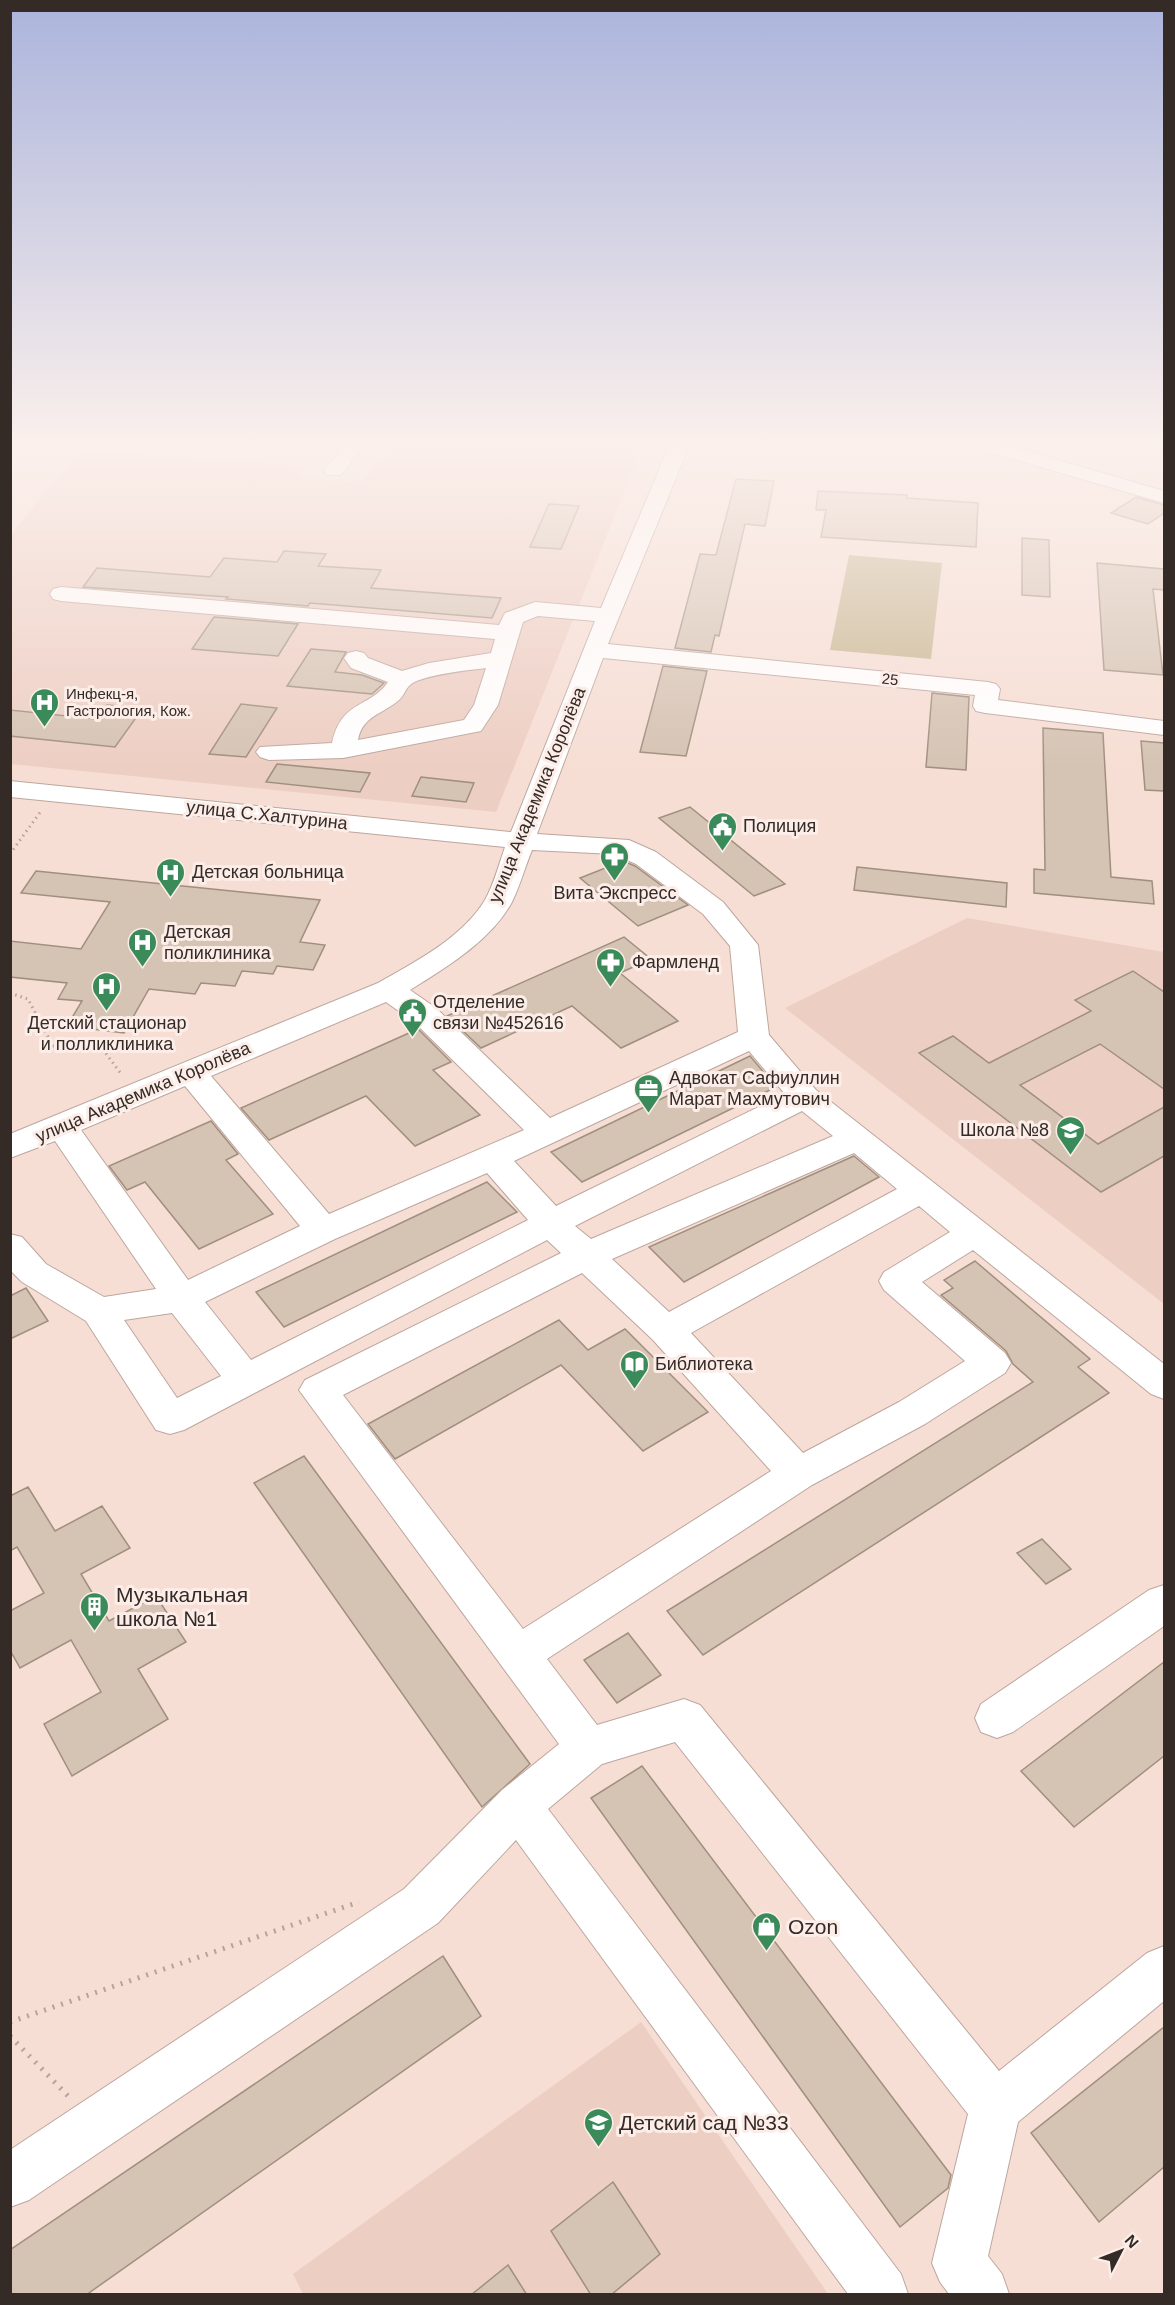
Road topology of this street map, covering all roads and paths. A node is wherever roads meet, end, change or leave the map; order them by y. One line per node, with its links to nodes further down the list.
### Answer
1 (635, 553): 3 (street, улица Академика Королёва)
2 (61, 594): 4 (street)
3 (609, 615): 4 (street); 5 (street, улица Академика Королёва)
4 (508, 633): 7 (street)
5 (594, 650): 9 (street, 25); 14 (street, улица Академика Королёва)
6 (356, 658): 8 (street)
7 (501, 658): 8 (street); 10 (street)
8 (402, 679): 10 (street)
9 (1164, 728)
10 (343, 750): 11 (street)
11 (269, 752)
12 (10, 789): 14 (street, улица С.Халтурина)
13 (47, 803): 15 (path)
14 (523, 842): 16 (street, улица Академика Королёва); 18 (street, улица С.Халтурина)
15 (10, 854)
16 (389, 990): 19 (street, улица Академика Королёва); 23 (street)
17 (10, 993): 20 (path)
18 (754, 1037): 21 (street); 23 (street)
19 (190, 1071): 22 (street, улица Академика Королёва); 29 (street)
20 (122, 1075)
21 (805, 1097): 24 (street); 28 (street)
22 (62, 1126): 25 (street, улица Академика Королёва); 34 (street)
23 (545, 1132): 26 (street)
24 (857, 1139): 27 (street); 32 (street)
25 (10, 1147)
26 (492, 1158): 28 (street); 29 (street)
27 (922, 1190): 30 (street); 36 (street)
28 (551, 1223): 32 (street); 37 (street)
29 (323, 1230): 34 (street)
30 (975, 1233): 38 (street); 39 (street)
31 (10, 1246): 33 (street)
32 (585, 1256): 36 (street); 41 (street)
33 (22, 1279): 35 (street)
34 (181, 1298): 35 (street); 37 (street)
35 (99, 1311): 37 (street)
36 (666, 1330): 39 (street)
37 (245, 1379)
38 (1164, 1384)
39 (798, 1474): 41 (street)
40 (1164, 1603): 42 (street)
41 (518, 1655): 43 (street)
42 (997, 1718)
43 (588, 1748): 44 (street); 49 (street)
44 (518, 1804): 50 (street); 52 (street)
45 (361, 1901): 47 (path)
46 (1164, 1970): 49 (street)
47 (10, 2022)
48 (10, 2036): 50 (path)
49 (995, 2107): 53 (street)
50 (87, 2130): 51 (street)
51 (10, 2181)
52 (881, 2295)
53 (982, 2295)

